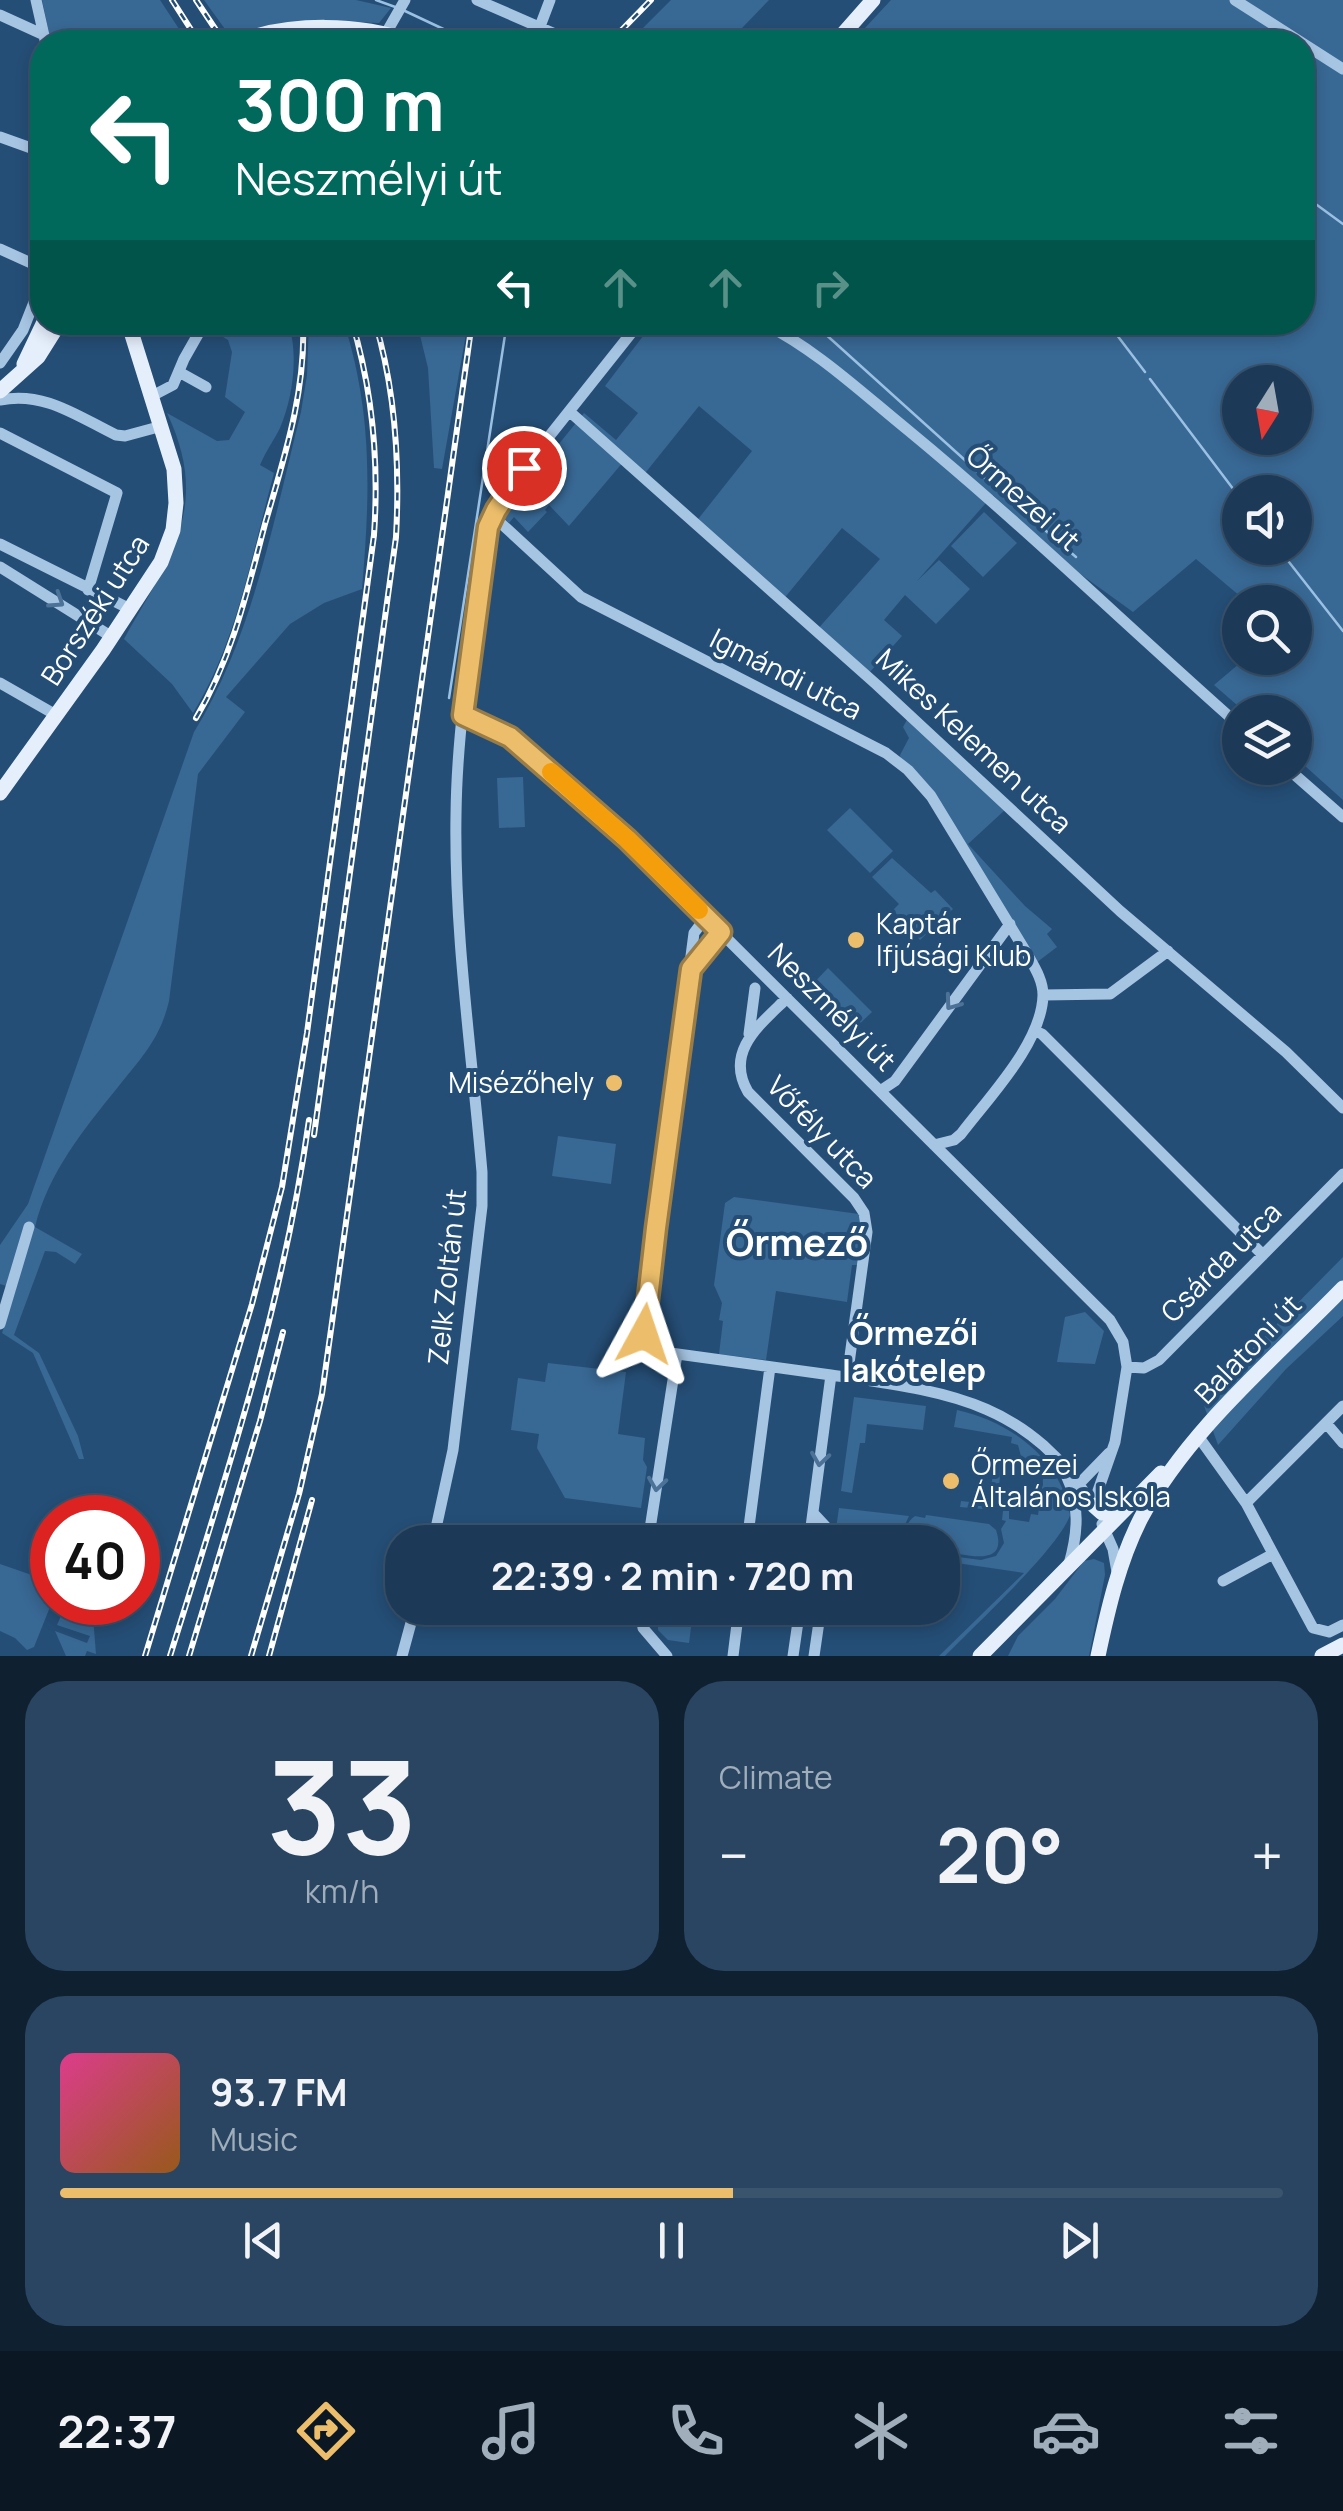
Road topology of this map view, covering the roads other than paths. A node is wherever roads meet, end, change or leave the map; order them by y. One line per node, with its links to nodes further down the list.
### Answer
1 (36, 0): 9 (street)
2 (477, 0): 8 (street)
3 (550, 0): 8 (street)
4 (873, 0): 14 (main road)
5 (1235, 0): 15 (street)
6 (402, 5): 12 (street)
7 (0, 15): 16 (street)
8 (539, 29): 13 (street)
9 (42, 30)
10 (299, 30): 11 (main road)
11 (356, 30)
12 (388, 30)
13 (542, 30)
14 (847, 30)
15 (1282, 30)
16 (30, 31)
17 (1315, 51): 18 (street)
18 (1343, 69)
19 (0, 137): 20 (street)
20 (30, 148)
21 (0, 250): 22 (street)
22 (30, 263)
23 (30, 314): 30 (street)
24 (38, 335): 31 (main road)
25 (52, 335): 31 (main road)
26 (132, 335): 35 (main road, Borszéki utca)
27 (198, 335): 32 (street)
28 (630, 335): 37 (street)
29 (781, 335): 47 (street, Őrmezei út)
30 (2, 357)
31 (20, 371): 34 (main road)
32 (179, 372): 33 (street); 35 (street)
33 (206, 388)
34 (0, 391)
35 (152, 396): 38 (main road, Borszéki utca)
36 (0, 400): 38 (street)
37 (570, 412): 40 (street); 57 (street, Mikes Kelemen utca)
38 (162, 426): 44 (main road, Borszéki utca)
39 (0, 433): 43 (street)
40 (492, 516): 49 (street); 54 (street, Igmándi utca)
41 (0, 544): 43 (street)
42 (0, 567): 45 (street, one-way to 45)
43 (88, 590): 44 (street)
44 (130, 609): 45 (main road, Borszéki utca)
45 (112, 637): 48 (main road, Borszéki utca)
46 (0, 683): 48 (street)
47 (1222, 710)
48 (56, 715): 51 (main road, Borszéki utca)
49 (463, 715): 53 (street, Neszmélyi út); 91 (street, Zelk Zoltán út)
50 (1306, 785): 52 (street)
51 (0, 793)
52 (1343, 817)
53 (706, 916): 55 (street, Neszmélyi út); 59 (street)
54 (1010, 924): 61 (street, Igmándi utca); 65 (street, one-way to 65)
55 (721, 932): 56 (street); 58 (street, Neszmélyi út)
56 (706, 951): 58 (street); 59 (street)
57 (1168, 951): 61 (street); 66 (street, Mikes Kelemen utca)
58 (744, 955): 62 (street, Neszmélyi út)
59 (691, 969): 75 (street)
60 (755, 988): 64 (street, Vőfély utca)
61 (1043, 995): 63 (street)
62 (787, 998): 64 (street); 65 (street, Neszmélyi út)
63 (1034, 1030): 67 (street); 72 (street)
64 (749, 1034): 79 (street, Vőfély utca)
65 (880, 1091): 68 (street, Neszmélyi út)
66 (1343, 1108)
67 (954, 1140): 68 (street); 69 (street)
68 (934, 1145): 69 (street, Neszmélyi út)
69 (949, 1160): 77 (street, Neszmélyi út)
70 (1343, 1174): 72 (street, Csárda utca)
71 (29, 1227): 74 (street)
72 (1263, 1255): 77 (street, Csárda utca)
73 (1343, 1288): 82 (main road, Balatoni út)
74 (0, 1324)
75 (677, 1354): 76 (street); 92 (street, one-way to 92)
76 (770, 1367): 78 (street); 93 (street)
77 (1127, 1368): 84 (street, Neszmélyi út)
78 (831, 1376): 79 (street); 89 (street, one-way to 89)
79 (847, 1378): 85 (street)
80 (1343, 1406): 81 (street)
81 (1326, 1424): 83 (street); 86 (street)
82 (1194, 1441): 86 (street); 88 (main road); 90 (main road)
83 (1343, 1443)
84 (1112, 1450): 85 (street); 87 (street, Neszmélyi út)
85 (1077, 1489): 87 (street); 98 (street)
86 (1246, 1503): 97 (street)
87 (1093, 1505): 88 (main road); 96 (street)
88 (1124, 1511): 96 (main road)
89 (813, 1512): 94 (street); 95 (street)
90 (1140, 1521): 96 (main road); 99 (main road)
91 (437, 1525)
92 (651, 1525)
93 (749, 1525)
94 (811, 1525)
95 (824, 1525)
96 (1104, 1530): 98 (main road); 99 (street)
97 (1273, 1554): 100 (street); 106 (street)
98 (1069, 1566): 113 (main road)
99 (1115, 1581): 114 (main road)
100 (1223, 1581)
101 (410, 1625): 108 (street)
102 (643, 1625): 109 (street)
103 (737, 1625): 110 (street)
104 (798, 1625): 111 (street)
105 (819, 1625): 112 (street)
106 (1343, 1625)
107 (1343, 1644): 115 (main road)
108 (402, 1656)
109 (667, 1656)
110 (732, 1656)
111 (793, 1656)
112 (814, 1656)
113 (980, 1656)
114 (1098, 1656)
115 (1322, 1656)

